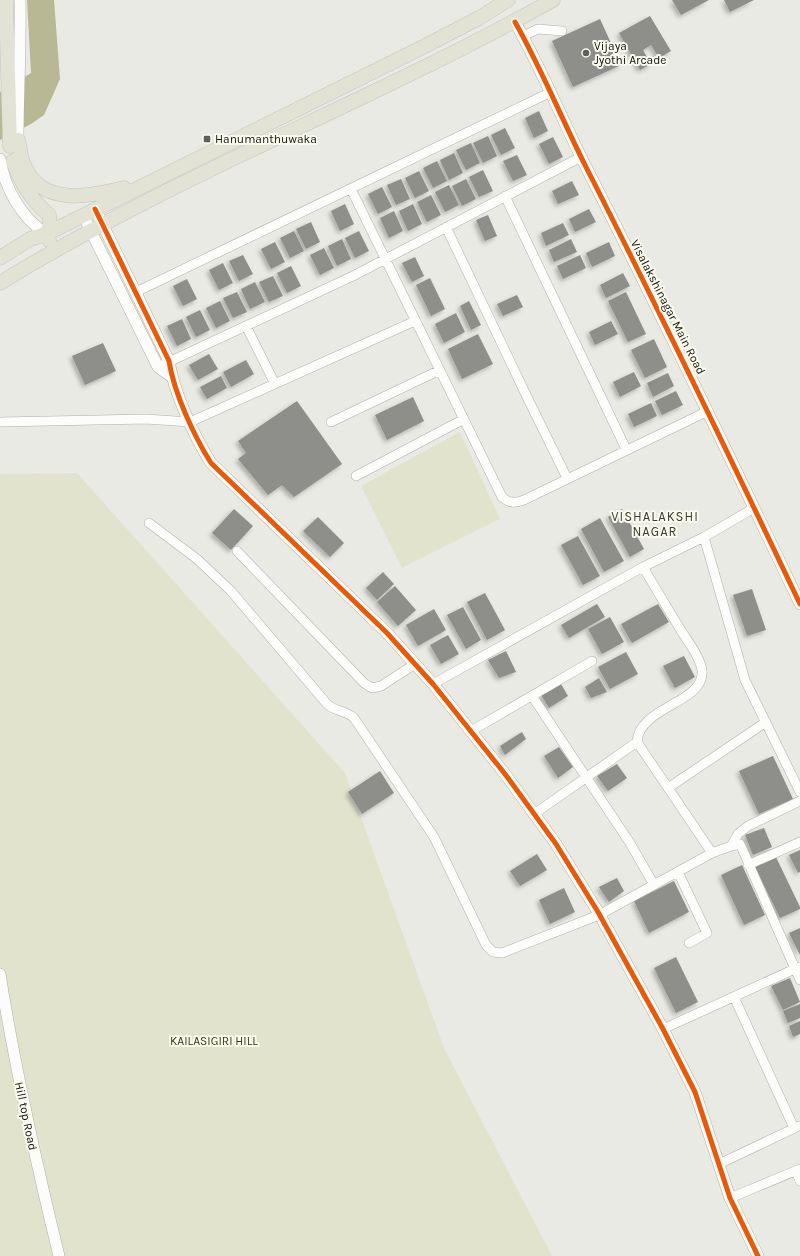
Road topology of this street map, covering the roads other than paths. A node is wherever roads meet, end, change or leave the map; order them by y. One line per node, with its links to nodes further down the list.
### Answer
1 (6, 0): 8 (main road)
2 (20, 0): 8 (street)
3 (553, 0): 5 (main road)
4 (504, 1): 13 (main road)
5 (515, 22): 7 (street, Visalakshinagar Main Road); 18 (main road)
6 (562, 31): 7 (street)
7 (523, 36): 9 (street, Visalakshinagar Main Road)
8 (13, 81): 10 (main road)
9 (551, 92): 11 (street, Visalakshinagar Main Road); 14 (street)
10 (14, 143): 12 (street); 13 (main road)
11 (581, 157): 15 (street); 32 (street, Visalakshinagar Main Road)
12 (6, 160): 19 (main road)
13 (150, 182): 16 (main road)
14 (350, 189): 22 (street); 24 (street)
15 (505, 196): 17 (street); 37 (street)
16 (89, 212): 18 (street); 19 (main road)
17 (446, 227): 22 (street); 39 (street)
18 (97, 228): 20 (main road); 24 (street); 28 (street)
19 (46, 234): 20 (main road); 21 (main road)
20 (54, 251): 23 (main road)
21 (0, 258)
22 (385, 259): 25 (street); 26 (street)
23 (0, 283)
24 (136, 292): 27 (street)
25 (415, 321): 29 (street); 31 (street)
26 (246, 326): 27 (street); 31 (street)
27 (170, 361): 28 (street); 30 (street)
28 (158, 366): 30 (street)
29 (440, 370): 33 (street); 36 (street)
30 (172, 377): 35 (street)
31 (275, 384): 35 (street)
32 (708, 411): 37 (street); 40 (street, Visalakshinagar Main Road)
33 (464, 419): 38 (street); 39 (street)
34 (0, 422): 35 (street)
35 (190, 422): 47 (street)
36 (331, 422)
37 (626, 449): 39 (street)
38 (356, 476)
39 (567, 478)
40 (754, 508): 42 (street); 45 (street, Visalakshinagar Main Road)
41 (149, 523): 64 (street)
42 (704, 537): 44 (street); 50 (street)
43 (236, 551): 47 (street)
44 (643, 567): 48 (street); 52 (street)
45 (800, 604)
46 (592, 661): 49 (street)
47 (415, 664): 48 (street)
48 (433, 684): 51 (street)
49 (532, 696): 51 (street); 53 (street)
50 (766, 722): 54 (street); 55 (street)
51 (471, 731): 57 (street)
52 (637, 742): 53 (street); 54 (street)
53 (585, 779): 57 (street); 63 (street)
54 (668, 788): 60 (street)
55 (800, 792)
56 (800, 801): 59 (street)
57 (534, 814): 64 (street)
58 (800, 842): 61 (street)
59 (731, 846): 60 (street); 61 (street)
60 (712, 853): 62 (street)
61 (748, 865): 66 (street)
62 (678, 872): 63 (street); 65 (street)
63 (654, 886): 64 (street)
64 (599, 915): 70 (street)
65 (689, 943)
66 (797, 967): 68 (street); 69 (street)
67 (0, 974): 76 (street, Hill top Road)
68 (800, 980)
69 (734, 997): 70 (street); 71 (street)
70 (663, 1029): 72 (street)
71 (797, 1127): 72 (street)
72 (719, 1164): 75 (street)
73 (798, 1170): 74 (street); 75 (street)
74 (800, 1181)
75 (730, 1198): 77 (street)
76 (59, 1256)
77 (758, 1256)

